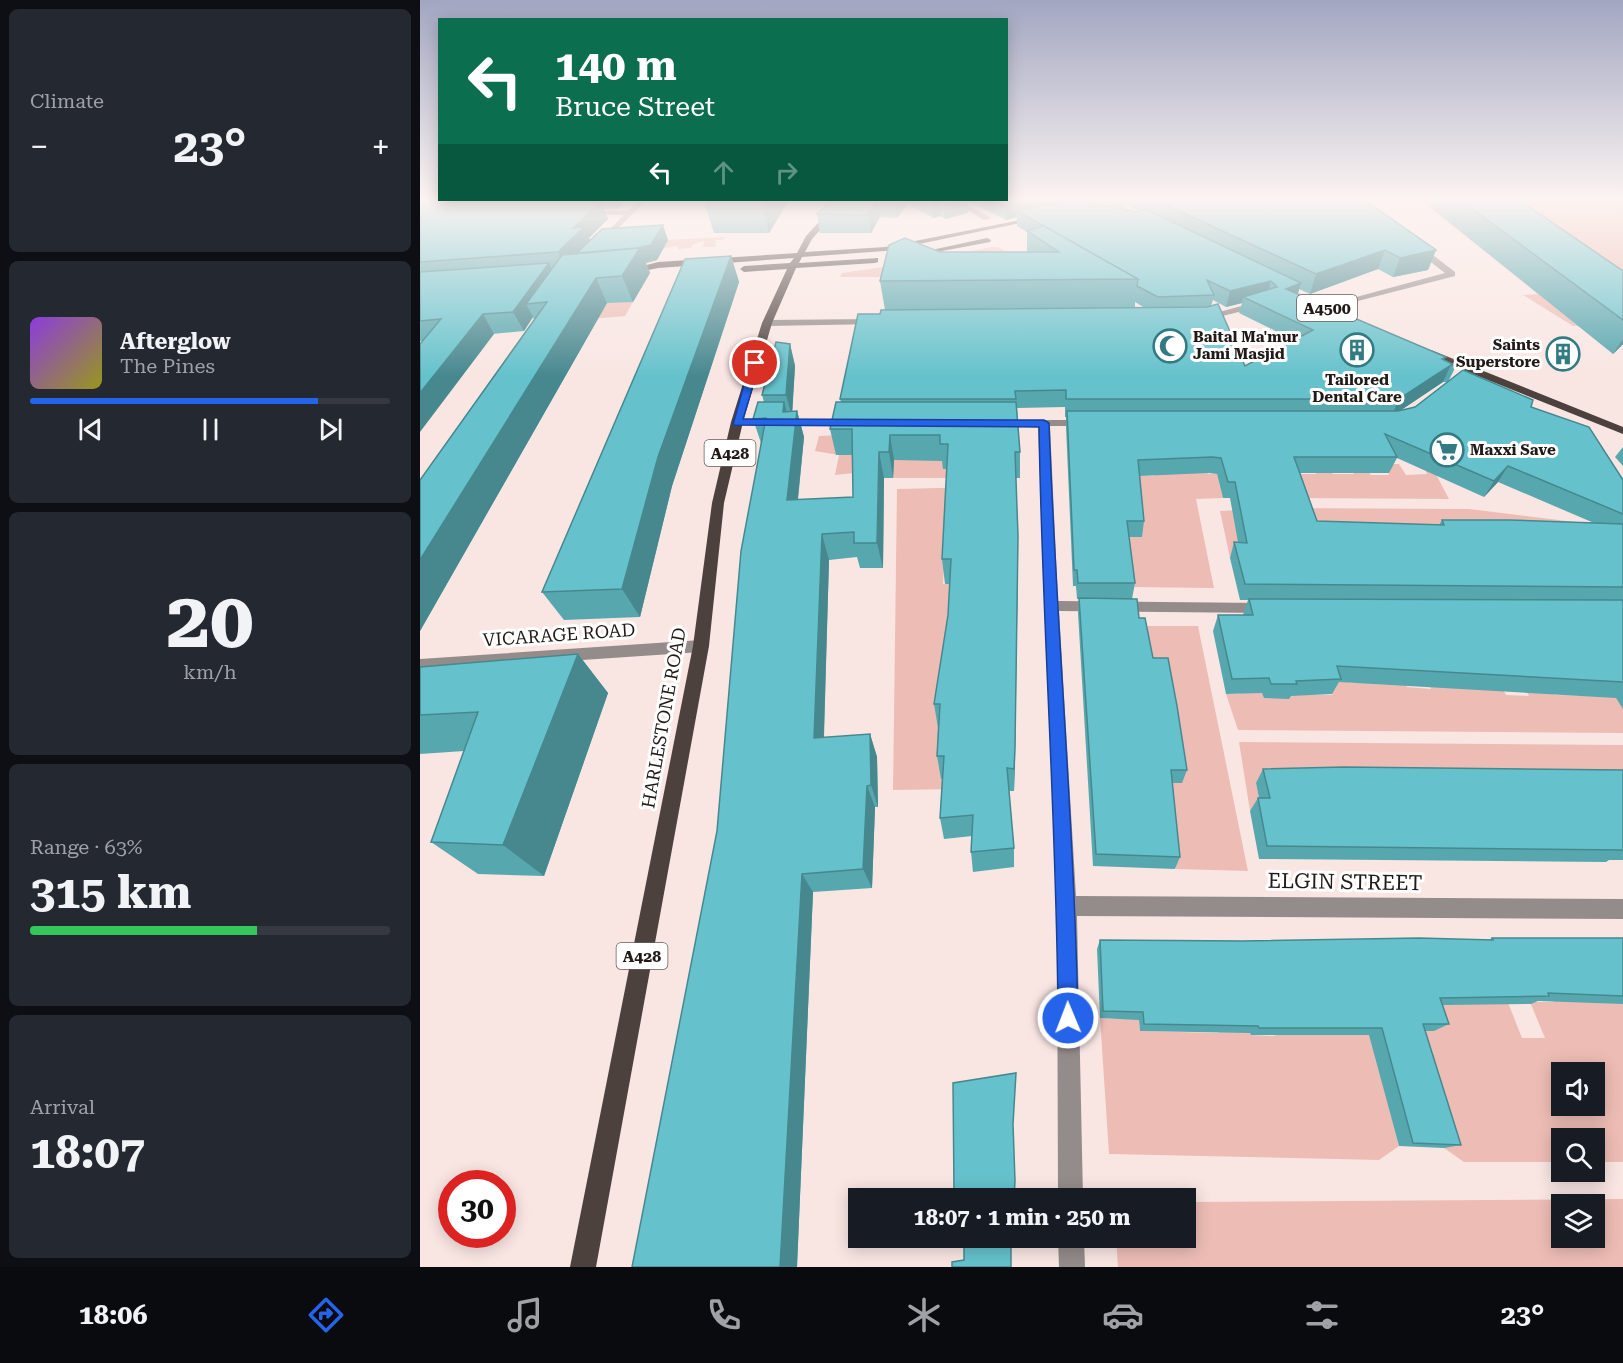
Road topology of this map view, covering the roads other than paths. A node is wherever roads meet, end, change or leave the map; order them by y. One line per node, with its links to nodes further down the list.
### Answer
1 (766, 258): 6 (main road)
2 (798, 258): 5 (main road, HARLESTONE ROAD / A428)
3 (882, 258): 5 (main road)
4 (1431, 258): 10 (street)
5 (792, 268): 6 (main road); 14 (main road, HARLESTONE ROAD / A428)
6 (640, 270): 7 (main road)
7 (616, 272)
8 (1266, 303): 12 (street)
9 (1315, 303): 10 (main road, A4500)
10 (1326, 308): 11 (main road, A4500)
11 (1347, 317)
12 (1194, 318)
13 (884, 322): 14 (street)
14 (767, 323): 16 (main road, HARLESTONE ROAD / A428)
15 (1422, 350): 21 (main road)
16 (737, 422): 17 (street); 24 (main road, HARLESTONE ROAD / A428)
17 (858, 423)
18 (986, 423): 19 (street)
19 (1044, 423): 20 (street); 22 (street)
20 (1103, 423)
21 (1623, 431)
22 (1051, 606): 23 (street); 26 (street)
23 (1280, 608)
24 (701, 646): 25 (street, VICARAGE ROAD); 30 (main road, HARLESTONE ROAD / A428)
25 (420, 664)
26 (1066, 906): 27 (street, ELGIN STREET); 28 (street)
27 (1623, 909)
28 (1070, 1188)
29 (1071, 1248): 31 (street)
30 (583, 1267)
31 (1072, 1267)

